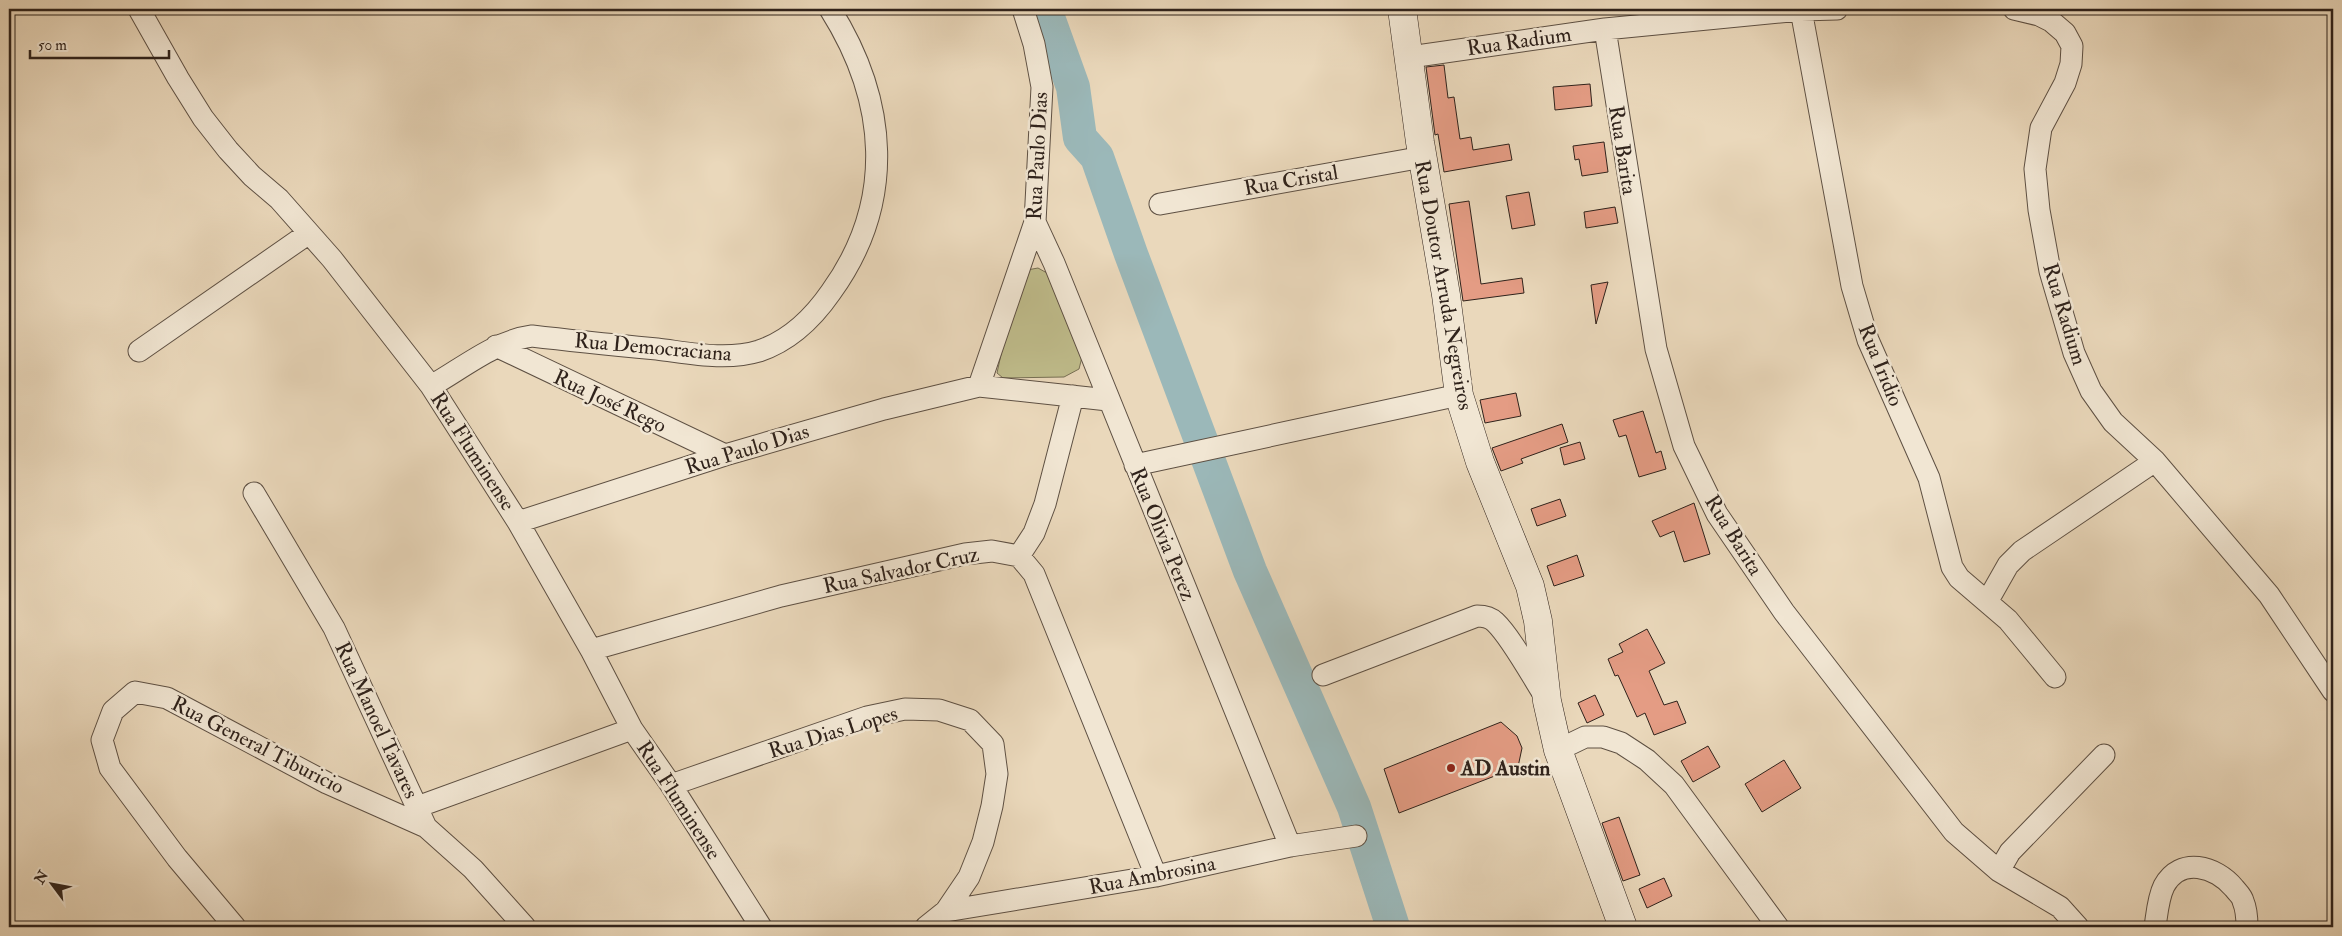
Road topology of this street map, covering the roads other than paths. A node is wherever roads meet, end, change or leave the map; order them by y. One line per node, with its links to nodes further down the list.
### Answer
1 (139, 9): 13 (street, Rua Fluminense)
2 (830, 9): 14 (street, Rua Democraciana)
3 (1023, 9): 12 (street, Rua Paulo Dias)
4 (1402, 9): 9 (street, Rua Doutor Arruda Negreiros)
5 (1837, 9): 7 (street, Rua Radium)
6 (2014, 9): 22 (street, Rua Radium)
7 (1801, 10): 8 (street, Rua Radium); 27 (street, Rua Iridio)
8 (1604, 29): 9 (street, Rua Radium); 41 (street, Rua Barita)
9 (1410, 57): 10 (street, Rua Doutor Arruda Negreiros)
10 (1423, 157): 11 (street, Rua Cristal); 18 (street, Rua Doutor Arruda Negreiros)
11 (1160, 204)
12 (1035, 222): 17 (street, Rua Paulo Dias); 20 (street, Rua Olivia Perez)
13 (309, 233): 15 (street); 16 (street, Rua Fluminense)
14 (496, 346): 16 (street, Rua Democraciana); 21 (street, Rua José Rego)
15 (139, 351)
16 (431, 386): 25 (street, Rua Fluminense)
17 (979, 386): 19 (street, Rua Paulo Dias); 21 (street, Rua Paulo Dias)
18 (1459, 395): 23 (street); 32 (street, Rua Doutor Arruda Negreiros)
19 (1073, 396): 20 (street, Rua Paulo Dias); 26 (street)
20 (1108, 400): 23 (street, Rua Olivia Perez)
21 (725, 455): 25 (street, Rua Paulo Dias)
22 (2155, 461): 27 (street); 31 (street, Rua Radium)
23 (1134, 465): 40 (street, Rua Olivia Perez)
24 (254, 493): 37 (street, Rua Manoel Tavares)
25 (518, 522): 28 (street, Rua Fluminense)
26 (1018, 556): 28 (street, Rua Salvador Cruz); 42 (street)
27 (1987, 602): 30 (street, Rua Iridio)
28 (591, 650): 33 (street, Rua Fluminense)
29 (1323, 675): 32 (street)
30 (2055, 677)
31 (2333, 692)
32 (1547, 701): 34 (street, Rua Doutor Arruda Negreiros)
33 (632, 730): 36 (street, Rua Fluminense); 37 (street)
34 (1558, 750): 48 (street, Rua Doutor Arruda Negreiros); 49 (street)
35 (2104, 755): 41 (street)
36 (671, 785): 43 (street, Rua Dias Lopes); 46 (street, Rua Fluminense)
37 (417, 807): 38 (street, Rua Manoel Tavares)
38 (426, 827): 44 (street, Rua General Tiburicio); 45 (street, Rua Manoel Tavares)
39 (1356, 836): 40 (street, Rua Ambrosina)
40 (1290, 846): 42 (street, Rua Ambrosina)
41 (1999, 871): 50 (street, Rua Barita)
42 (1156, 876): 43 (street, Rua Ambrosina)
43 (946, 911): 47 (street, Rua Dias Lopes)
44 (235, 927)
45 (525, 927)
46 (761, 927)
47 (926, 927)
48 (1624, 927)
49 (1778, 927)
50 (2078, 927)
51 (2155, 927): 52 (street)
52 (2247, 927)

